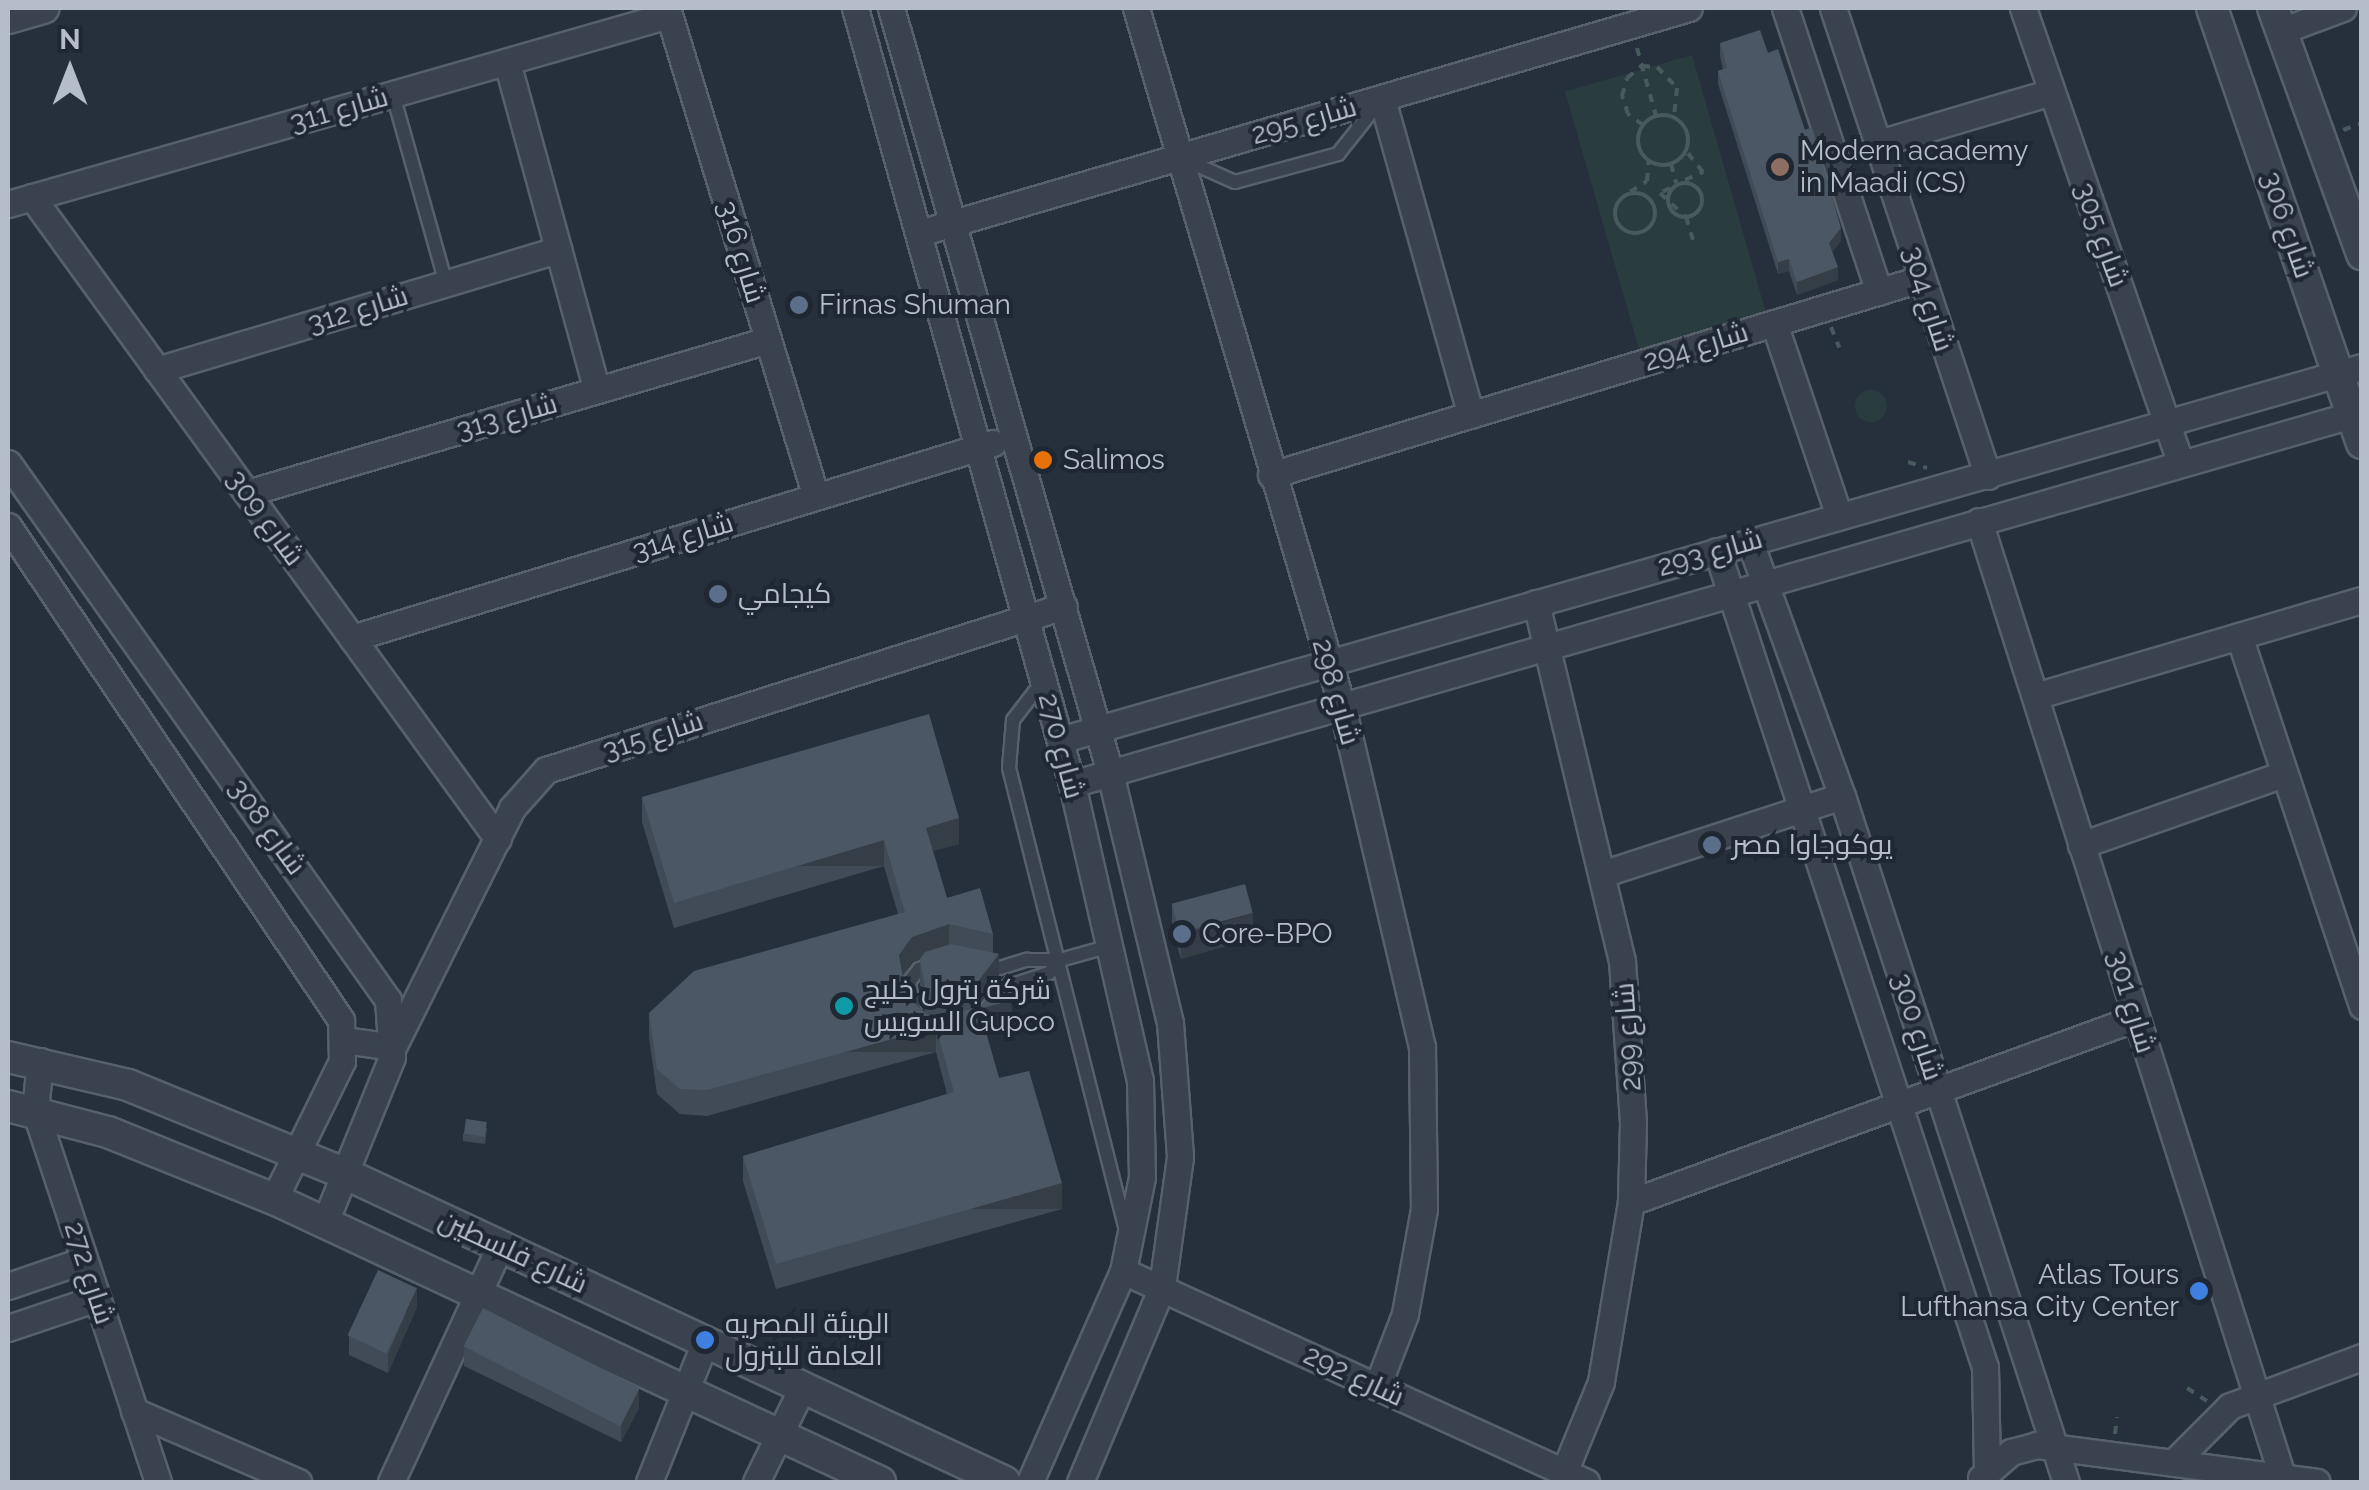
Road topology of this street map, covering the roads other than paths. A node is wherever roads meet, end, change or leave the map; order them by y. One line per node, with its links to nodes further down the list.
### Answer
1 (44, 8): 12 (street)
2 (855, 8): 23 (street, شارع 270)
3 (891, 8): 22 (street, شارع 270)
4 (1136, 8): 20 (street, شارع 298)
5 (1689, 8): 14 (street, شارع 295)
6 (1786, 8): 28 (street, شارع 304)
7 (1834, 8): 19 (street, شارع 304)
8 (2023, 8): 16 (street, شارع 305)
9 (2212, 8): 32 (street, شارع 306)
10 (2344, 8): 13 (street)
11 (668, 11): 15 (street, شارع 311); 30 (street, شارع 316)
12 (8, 18)
13 (2277, 19): 24 (street)
14 (1623, 20): 18 (street, شارع 295)
15 (507, 62): 17 (street, شارع 311); 25 (street)
16 (2050, 92): 19 (street); 35 (street, شارع 305)
17 (392, 95): 21 (street, شارع 311); 27 (lane)
18 (1382, 98): 20 (street, شارع 295); 20 (lane); 34 (street)
19 (1879, 143): 26 (street, شارع 304)
20 (1179, 157): 22 (street, شارع 295); 40 (street, شارع 298)
21 (20, 201): 31 (street, شارع 309)
22 (953, 223): 23 (street, شارع 295); 37 (street, شارع 270)
23 (918, 233): 38 (street, شارع 270)
24 (2360, 245)
25 (558, 250): 27 (street, شارع 312); 33 (street)
26 (1920, 279): 28 (street, شارع 294); 41 (street, شارع 304)
27 (446, 284): 31 (street, شارع 312)
28 (1879, 292): 29 (street, شارع 294)
29 (1774, 323): 34 (street, شارع 294); 45 (street)
30 (768, 340): 33 (street, شارع 313); 44 (street, شارع 316)
31 (157, 370): 43 (street, شارع 309)
32 (2350, 371): 35 (street, شارع 293); 36 (street, شارع 306)
33 (597, 390): 43 (street, شارع 313)
34 (1471, 414): 40 (street, شارع 294)
35 (2168, 421): 39 (street, شارع 305); 41 (street, شارع 293)
36 (2358, 423): 39 (street, شارع 293)
37 (1014, 436): 38 (street, شارع 314); 56 (street, شارع 270)
38 (978, 447): 44 (street, شارع 314); 57 (street, شارع 270)
39 (2182, 463): 46 (street, شارع 293)
40 (1271, 475): 61 (street, شارع 298)
41 (1988, 476): 45 (street, شارع 293)
42 (12, 480): 50 (street, شارع 308)
43 (247, 493): 59 (street, شارع 309)
44 (816, 497): 59 (street, شارع 314)
45 (1840, 516): 48 (street, شارع 293)
46 (1979, 521): 51 (street, شارع 293); 64 (street, شارع 301)
47 (8, 526): 53 (street, شارع 308)
48 (1750, 542): 49 (street, شارع 293); 51 (street, شارع 300)
49 (1717, 551): 52 (street, شارع 300); 55 (street, شارع 293)
50 (87, 575): 53 (street); 63 (street, شارع 308)
51 (1764, 584): 52 (street, شارع 293); 72 (street, شارع 300)
52 (1731, 593): 60 (street, شارع 293); 73 (street, شارع 300)
53 (55, 595): 66 (street, شارع 308)
54 (2362, 600): 58 (street)
55 (1536, 603): 60 (street, شارع 299); 61 (street, شارع 293)
56 (1064, 606): 57 (street, شارع 315); 67 (street, شارع 270)
57 (1026, 618): 62 (street, شارع 270); 75 (street, شارع 315)
58 (2238, 636): 64 (street); 70 (street)
59 (352, 638): 75 (street, شارع 309)
60 (1548, 646): 65 (street, شارع 293); 78 (street, شارع 299)
61 (1328, 663): 65 (street, شارع 298); 67 (street, شارع 293)
62 (1044, 680): 68 (street, شارع 270); 81 (lane)
63 (171, 693): 66 (street); 74 (street, شارع 308)
64 (2034, 696): 76 (street, شارع 301)
65 (1342, 706): 69 (street, شارع 293); 108 (street, شارع 298)
66 (139, 716): 77 (street, شارع 308)
67 (1098, 730): 68 (street, شارع 293); 69 (street, شارع 270)
68 (1060, 740): 71 (street, شارع 270)
69 (1110, 773): 71 (street, شارع 293); 79 (street, شارع 270)
70 (2284, 774): 76 (street); 84 (street)
71 (1072, 784): 80 (street, شارع 270)
72 (1842, 796): 73 (street); 90 (street, شارع 300)
73 (1806, 807): 78 (street); 91 (street, شارع 300)
74 (265, 825): 77 (street); 87 (street, شارع 308)
75 (498, 839): 87 (street, شارع 315)
76 (2081, 845): 85 (street, شارع 301)
77 (231, 849): 86 (street, شارع 308)
78 (1605, 873): 96 (street, شارع 299)
79 (1152, 934): 80 (street); 102 (street, شارع 270)
80 (1112, 945): 81 (lane); 99 (street, شارع 270)
81 (1060, 960): 82 (lane); 83 (lane); 99 (lane)
82 (990, 970): 83 (lane); 83 (lane)
83 (996, 993)
84 (2362, 1006)
85 (2136, 1018): 90 (street); 111 (street, شارع 301)
86 (344, 1040): 87 (street); 93 (street)
87 (393, 1047): 94 (street, شارع 308)
88 (8, 1057): 89 (street, شارع فلسطين)
89 (40, 1061): 92 (street, شارع 272); 93 (street, شارع فلسطين)
90 (1937, 1091): 91 (street); 114 (street, شارع 300)
91 (1901, 1104): 96 (street); 116 (street, شارع 300)
92 (21, 1108): 95 (street, شارع فلسطين); 100 (street, شارع 272)
93 (297, 1154): 94 (street, شارع فلسطين); 95 (street)
94 (346, 1174): 97 (street, شارع 308); 98 (street, شارع فلسطين)
95 (274, 1199): 97 (street, شارع فلسطين)
96 (1631, 1202): 117 (street, شارع 299)
97 (325, 1222): 103 (street, شارع فلسطين)
98 (500, 1246): 103 (street); 106 (street, شارع فلسطين)
99 (1126, 1258): 102 (street, شارع 292); 126 (street, شارع 270)
100 (84, 1260): 101 (street); 104 (street, شارع 272)
101 (8, 1286)
102 (1162, 1287): 108 (street, شارع 292); 127 (street, شارع 270)
103 (478, 1294): 110 (street, شارع فلسطين); 121 (street)
104 (97, 1298): 105 (street); 112 (street, شارع 272)
105 (8, 1328)
106 (705, 1342): 109 (street, شارع فلسطين); 110 (street)
107 (2362, 1358): 111 (street)
108 (1377, 1387): 117 (street, شارع 292)
109 (802, 1388): 113 (street); 125 (street, شارع فلسطين)
110 (684, 1390): 113 (street, شارع فلسطين); 122 (street)
111 (2254, 1395): 115 (street); 118 (street, شارع 301)
112 (134, 1411): 119 (street, شارع 272); 120 (street)
113 (779, 1434): 123 (street); 124 (street, شارع فلسطين)
114 (2053, 1445): 115 (street); 116 (street, شارع 300); 128 (street)
115 (2174, 1462): 118 (street)
116 (1983, 1476)
117 (1575, 1478)
118 (2283, 1480): 129 (street)
119 (158, 1482)
120 (298, 1482)
121 (392, 1482)
122 (649, 1482)
123 (756, 1482)
124 (880, 1482)
125 (1005, 1482)
126 (1030, 1482)
127 (1080, 1482)
128 (2066, 1482)
129 (2317, 1482)

